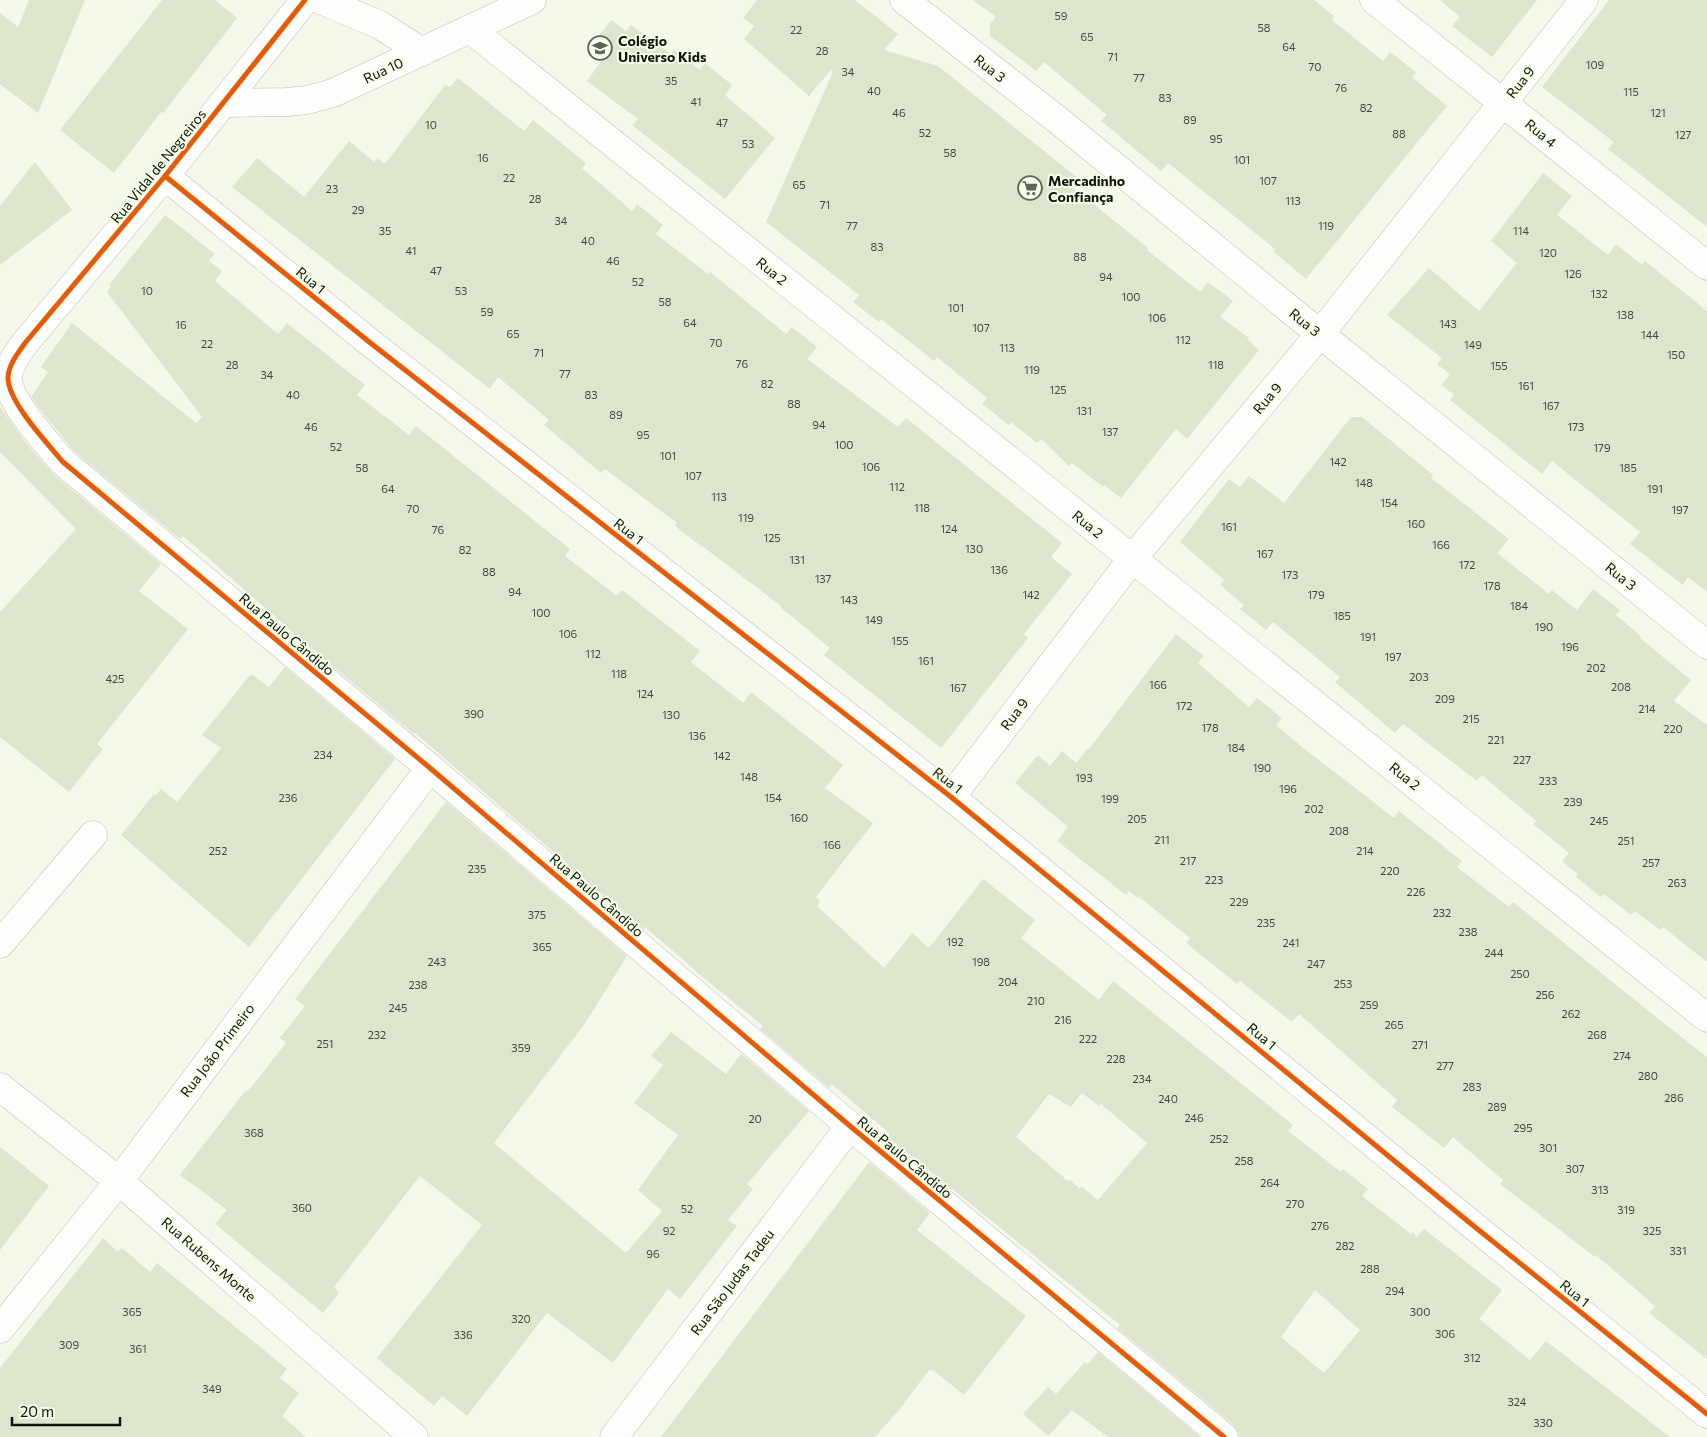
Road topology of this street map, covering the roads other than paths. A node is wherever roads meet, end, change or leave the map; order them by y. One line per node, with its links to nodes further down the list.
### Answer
1 (305, 0): 9 (street, Rua Vidal de Negreiros)
2 (322, 0): 8 (street)
3 (532, 0): 7 (street, Rua 10)
4 (904, 0): 13 (street, Rua 3)
5 (1374, 0): 10 (street, Rua 4)
6 (1584, 0): 10 (street, Rua 9)
7 (470, 29): 8 (street, Rua 10); 15 (street, Rua 2)
8 (422, 52): 9 (street, Rua 10)
9 (224, 103): 11 (street, Rua Vidal de Negreiros)
10 (1504, 103): 12 (street, Rua 4); 13 (street, Rua 9)
11 (165, 176): 14 (street, Rua Vidal de Negreiros); 18 (street, Rua 1)
12 (1707, 266)
13 (1320, 334): 15 (street, Rua 9); 16 (street, Rua 3)
14 (25, 342): 17 (street, Rua Paulo Cândido)
15 (1132, 559): 18 (street, Rua 9); 21 (street, Rua 2)
16 (1707, 644)
17 (430, 768): 23 (street, Rua Paulo Cândido); 24 (street, Rua João Primeiro)
18 (951, 797): 26 (street, Rua 1)
19 (93, 835): 20 (street)
20 (0, 944)
21 (1707, 1018)
22 (0, 1087): 24 (street, Rua Rubens Monte)
23 (850, 1126): 28 (street, Rua São Judas Tadeu); 29 (street, Rua Paulo Cândido)
24 (119, 1181): 25 (street, Rua João Primeiro); 27 (street, Rua Rubens Monte)
25 (0, 1329)
26 (1707, 1414)
27 (414, 1437)
28 (614, 1437)
29 (1224, 1437)

